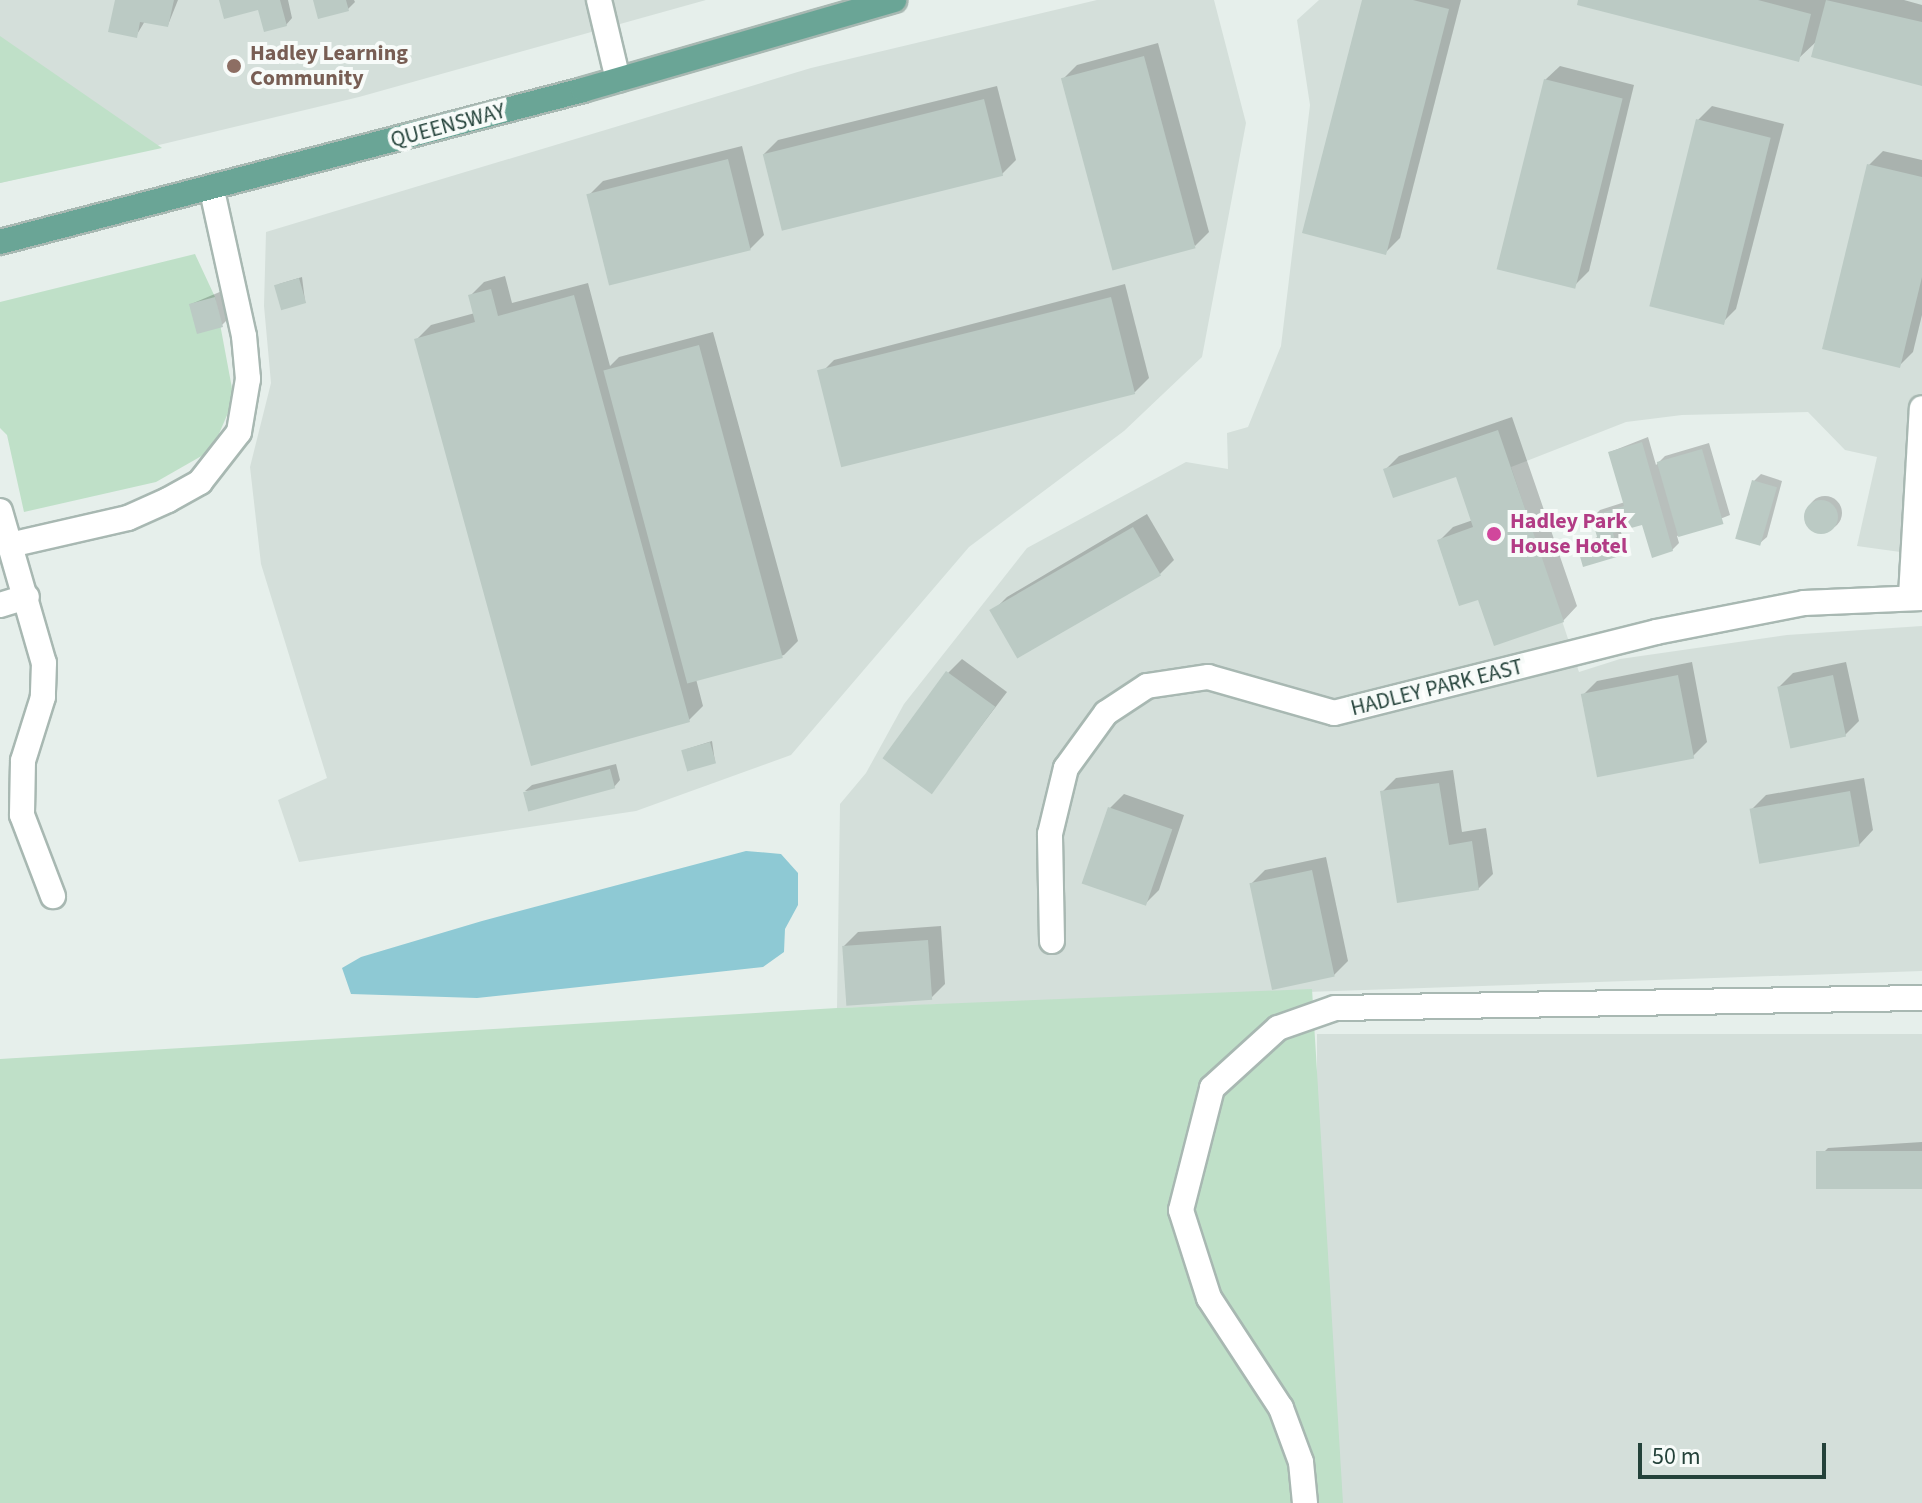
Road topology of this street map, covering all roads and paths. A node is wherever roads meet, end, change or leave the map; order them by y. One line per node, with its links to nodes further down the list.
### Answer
1 (599, 0): 3 (street)
2 (894, 0): 3 (main road, QUEENSWAY)
3 (618, 80): 4 (main road, QUEENSWAY)
4 (212, 190): 5 (main road, QUEENSWAY); 8 (street)
5 (0, 242)
6 (1922, 408): 10 (street)
7 (0, 511): 8 (street)
8 (10, 545): 9 (street)
9 (27, 597): 11 (street); 12 (street)
10 (1916, 597): 13 (street, HADLEY PARK EAST)
11 (0, 605)
12 (53, 896)
13 (1052, 941)
14 (1922, 998): 15 (street)
15 (1305, 1503)

